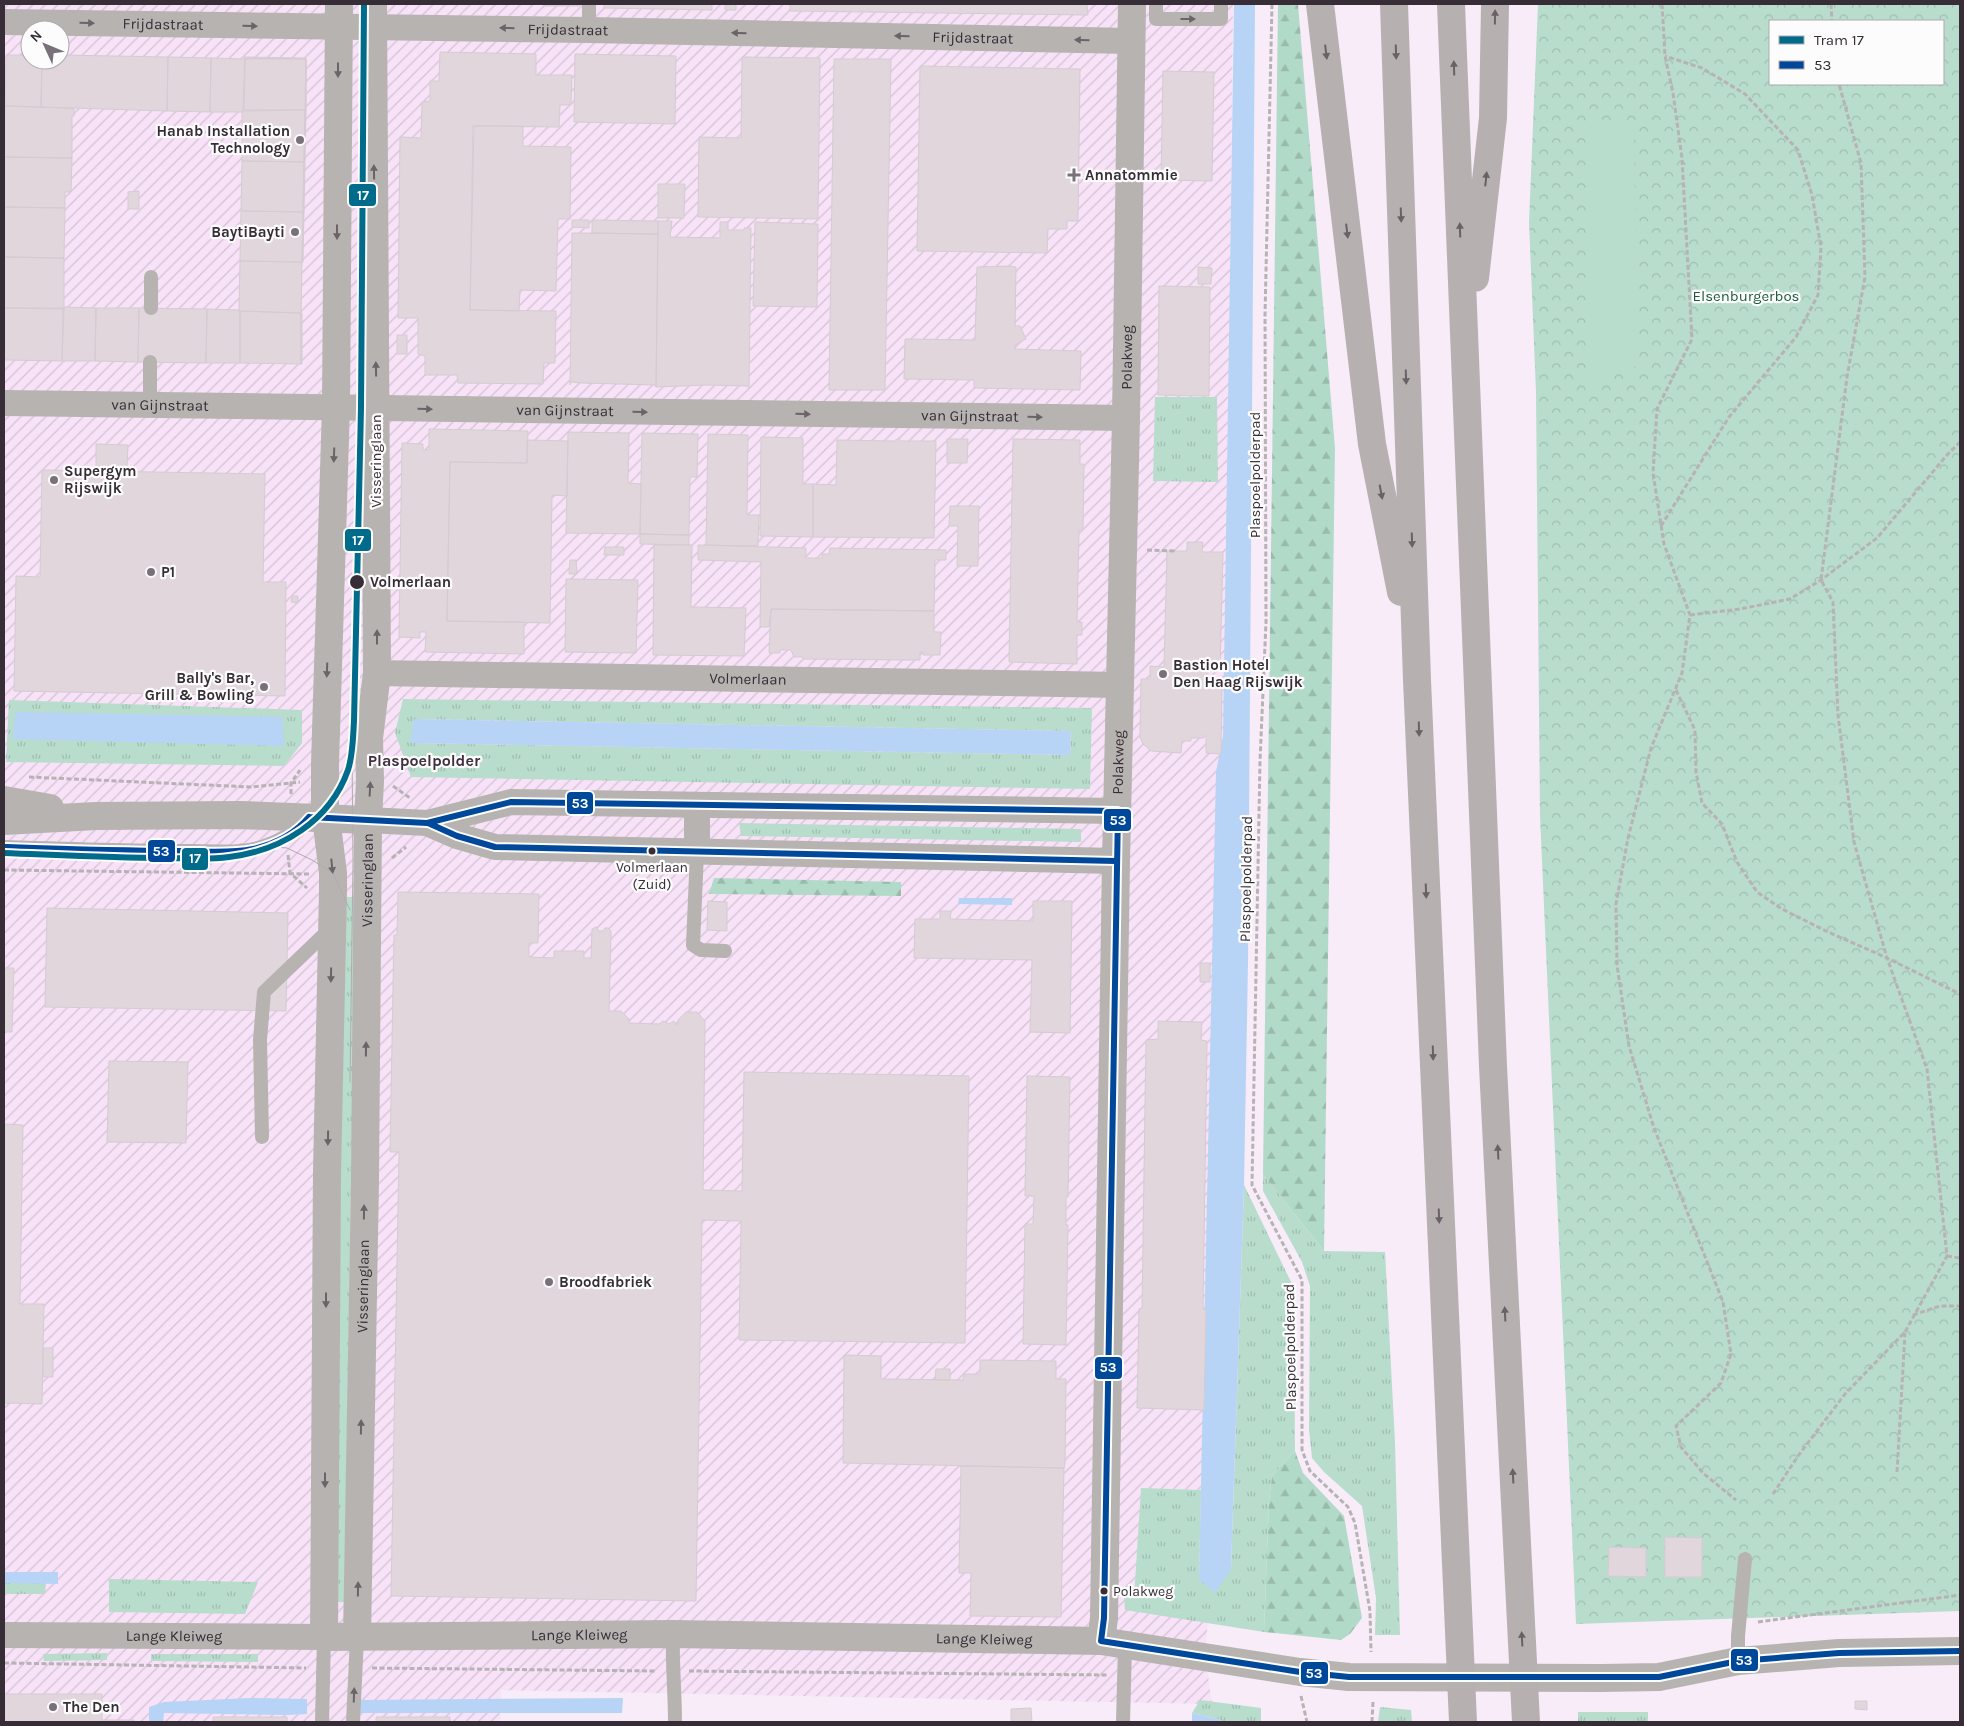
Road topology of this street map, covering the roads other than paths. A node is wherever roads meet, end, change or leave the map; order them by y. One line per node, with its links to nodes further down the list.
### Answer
1 (589, 4): 12 (lane)
2 (1132, 4): 13 (street, Polakweg)
3 (1156, 4): 4 (lane, one-way to 4)
4 (1222, 4)
5 (1320, 4): 24 (highway, one-way to 24)
6 (1394, 4): 24 (highway, one-way to 24)
7 (1451, 4): 17 (highway, one-way to 7)
8 (1495, 4): 17 (highway, one-way to 8)
9 (338, 15): 10 (street, Frijdastraat); 11 (street, Frijdastraat, one-way to 9); 20 (street, one-way to 20)
10 (373, 15): 12 (street, Frijdastraat, one-way to 10); 21 (street, Visseringlaan, one-way to 10)
11 (4, 22)
12 (589, 30): 13 (street, Frijdastraat, one-way to 12)
13 (1131, 41): 22 (street, Polakweg)
14 (151, 277): 15 (lane)
15 (151, 308)
16 (150, 362): 19 (lane)
17 (1465, 366): 53 (highway, one-way to 17)
18 (4, 403): 19 (street, van Gijnstraat)
19 (150, 404): 20 (street, van Gijnstraat)
20 (336, 406): 21 (street, van Gijnstraat); 30 (street, one-way to 30)
21 (376, 408): 22 (street, van Gijnstraat, one-way to 22); 23 (street, Visseringlaan, one-way to 21)
22 (1126, 418): 25 (street, Polakweg)
23 (377, 673): 25 (street, Volmerlaan); 31 (street, Visseringlaan, one-way to 23)
24 (1417, 680): 52 (highway, one-way to 52)
25 (1120, 685): 28 (street, Polakweg)
26 (4, 800): 29 (street)
27 (697, 805): 28 (street); 33 (street); 35 (street)
28 (1118, 811): 36 (street, Polakweg)
29 (96, 816): 30 (street); 32 (street)
30 (318, 818): 31 (street); 34 (lane); 37 (street, one-way to 37)
31 (368, 820): 33 (street); 44 (street, Visseringlaan, one-way to 31)
32 (4, 821)
33 (427, 823): 35 (street)
34 (4, 847)
35 (697, 852): 36 (street); 38 (lane)
36 (1116, 860): 45 (street, Polakweg)
37 (332, 926): 39 (lane); 43 (street, one-way to 43)
38 (725, 951)
39 (262, 1137)
40 (1746, 1559): 47 (lane)
41 (673, 1634): 44 (street, Lange Kleiweg); 45 (street, Lange Kleiweg); 50 (lane)
42 (4, 1635): 43 (street, Lange Kleiweg)
43 (324, 1637): 44 (street, Lange Kleiweg); 48 (lane)
44 (357, 1638): 49 (lane, one-way to 44)
45 (1113, 1643): 47 (street, Lange Kleiweg); 51 (lane)
46 (1960, 1651): 47 (street, Lange Kleiweg)
47 (1738, 1661)
48 (322, 1722)
49 (353, 1722)
50 (675, 1722)
51 (1123, 1722)
52 (1463, 1722)
53 (1526, 1722)

